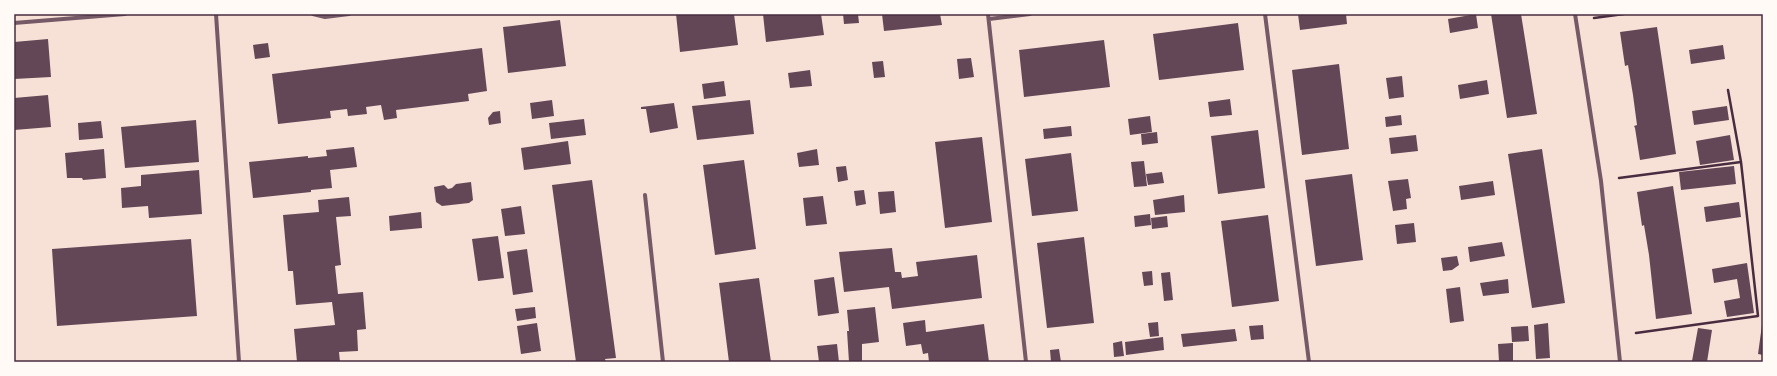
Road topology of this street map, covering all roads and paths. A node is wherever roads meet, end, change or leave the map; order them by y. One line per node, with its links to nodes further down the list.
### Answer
1 (125, 14): 11 (street)
2 (216, 14): 17 (street)
3 (313, 14): 4 (street)
4 (349, 14)
5 (1030, 14): 9 (street)
6 (1265, 14): 20 (street)
7 (1575, 14): 10 (street)
8 (1624, 14): 10 (path)
9 (988, 16): 19 (street)
10 (1576, 20): 14 (street)
11 (14, 23)
12 (1728, 90): 13 (path)
13 (1741, 162): 14 (path); 16 (path)
14 (1601, 181): 16 (street)
15 (645, 194): 18 (street)
16 (1618, 336): 21 (street)
17 (239, 362)
18 (663, 362)
19 (1026, 362)
20 (1309, 362)
21 (1620, 362)

